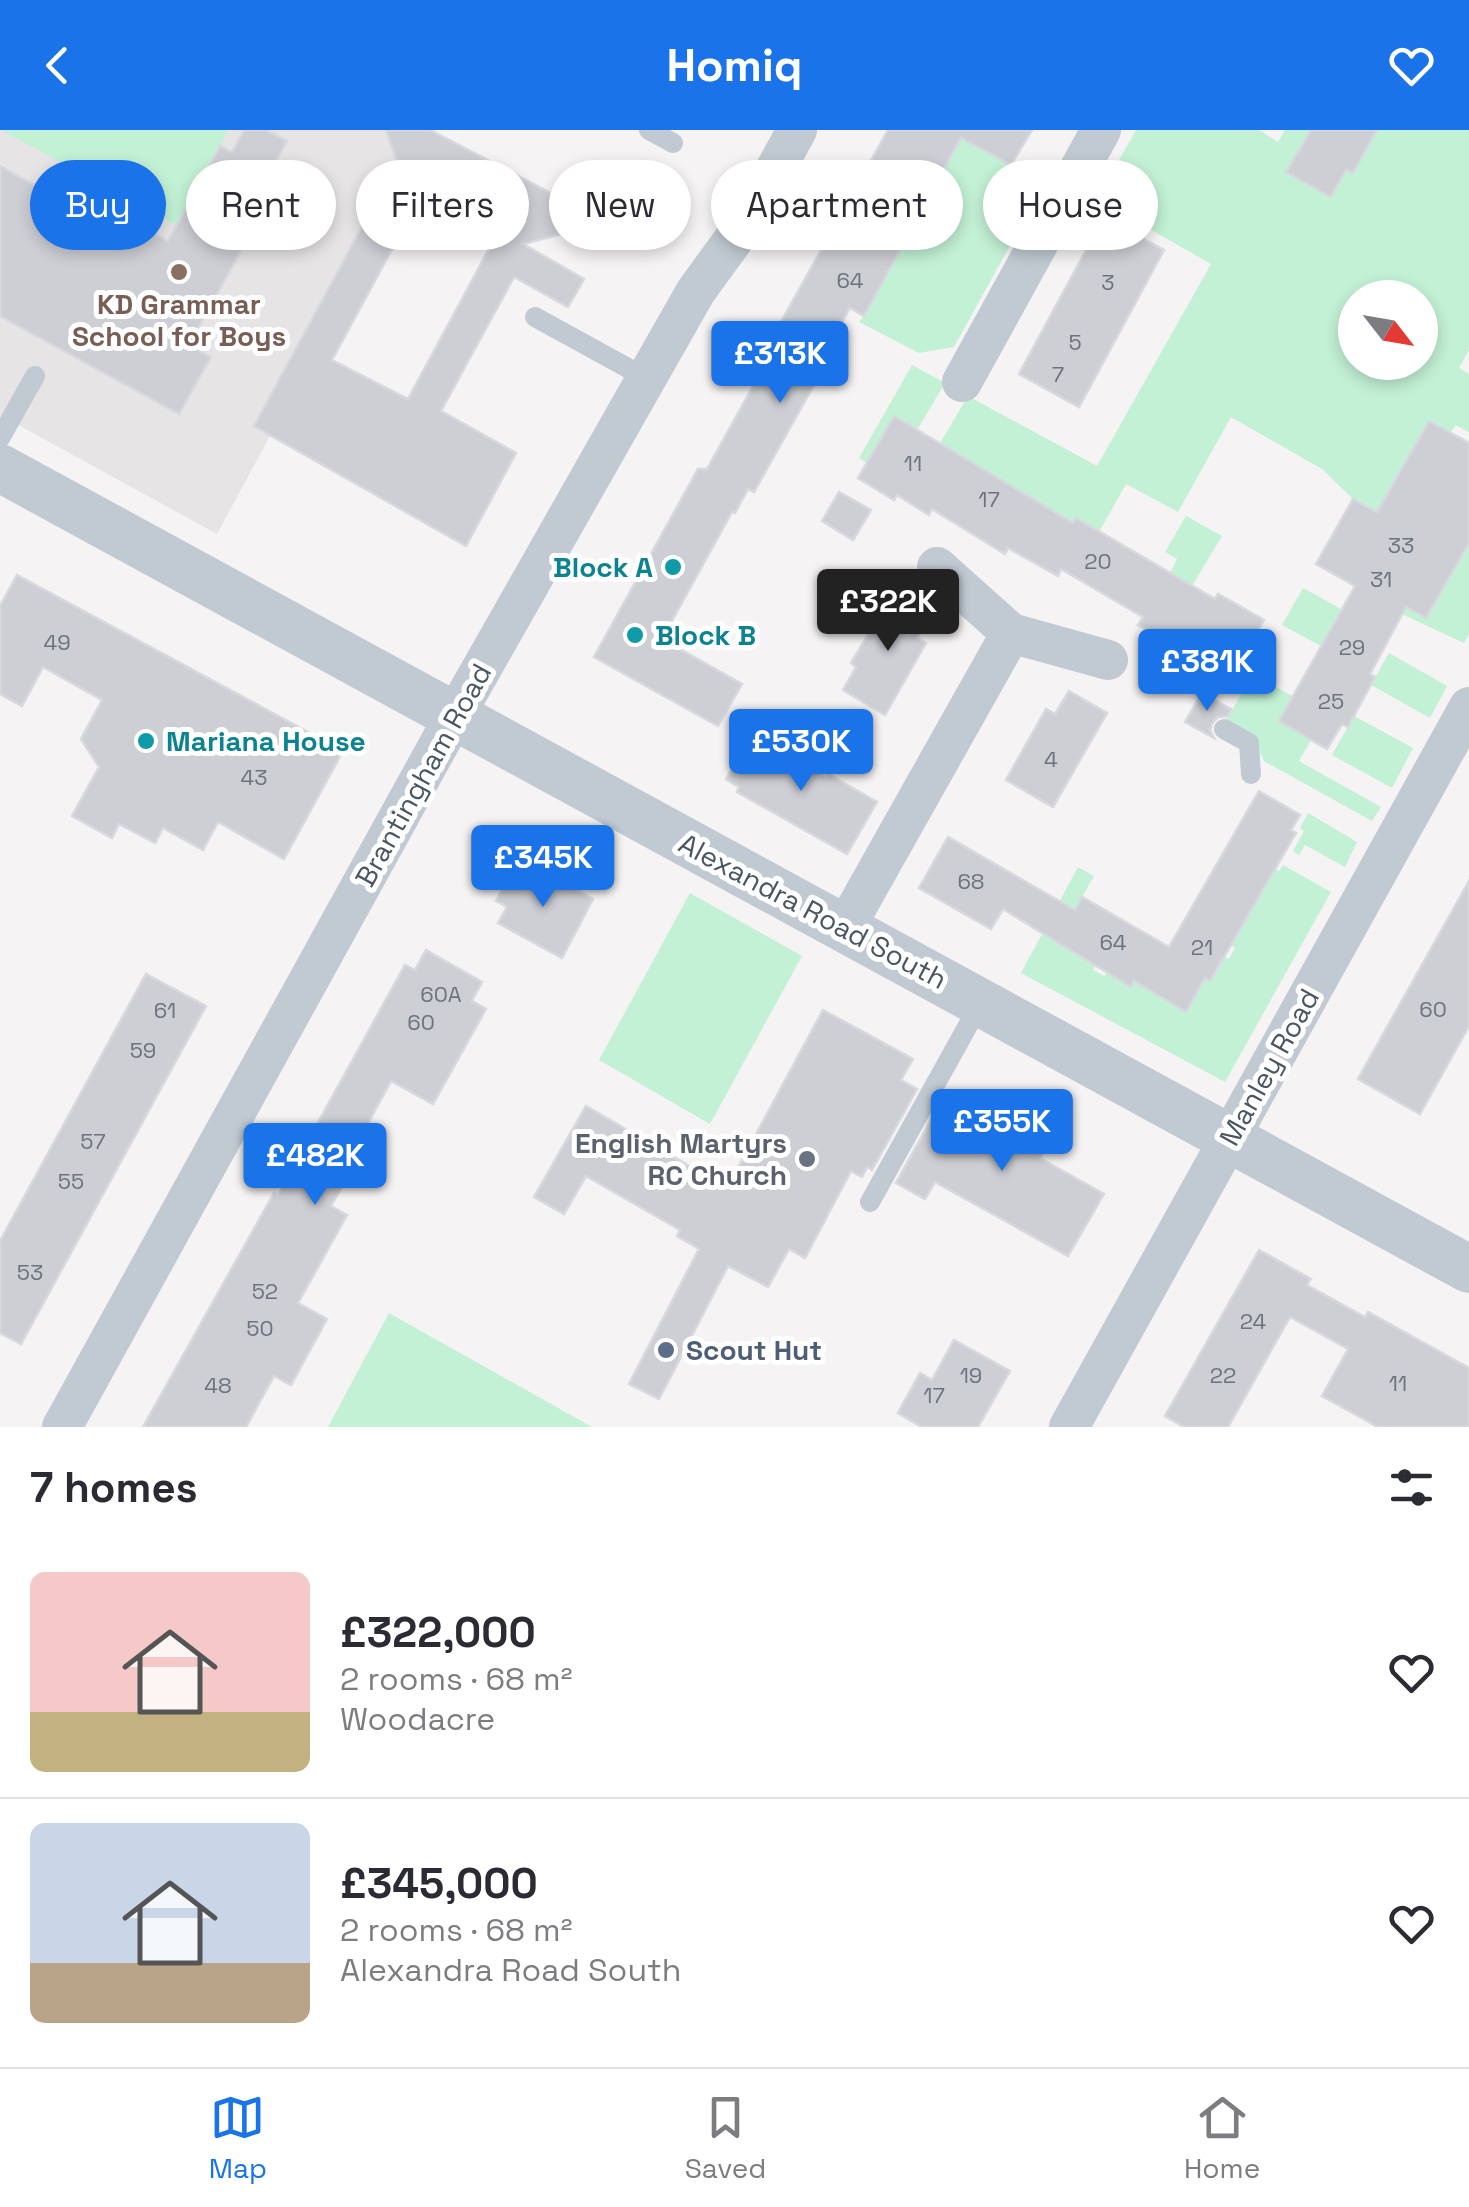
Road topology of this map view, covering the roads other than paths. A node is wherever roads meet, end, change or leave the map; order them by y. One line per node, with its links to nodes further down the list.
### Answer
1 (649, 130): 4 (lane)
2 (797, 130): 7 (street, Brantingham Road)
3 (1101, 130): 8 (street)
4 (673, 143)
5 (535, 316): 7 (lane)
6 (35, 376): 9 (lane)
7 (646, 378): 15 (street, Brantingham Road)
8 (962, 382)
9 (0, 438)
10 (0, 468): 15 (street, Alexandra Road South)
11 (937, 567): 12 (street)
12 (1011, 633): 13 (street); 18 (street)
13 (1108, 660)
14 (1469, 707): 20 (street, Manley Road)
15 (454, 717): 18 (street, Alexandra Road South); 23 (street, Brantingham Road)
16 (1224, 730): 17 (lane)
17 (1252, 774)
18 (845, 928): 19 (street, Alexandra Road South)
19 (981, 1002): 20 (street, Alexandra Road South); 21 (lane)
20 (1230, 1138): 22 (street, Alexandra Road South); 24 (street, Manley Road)
21 (870, 1202)
22 (1469, 1268)
23 (62, 1427)
24 (1069, 1427)

